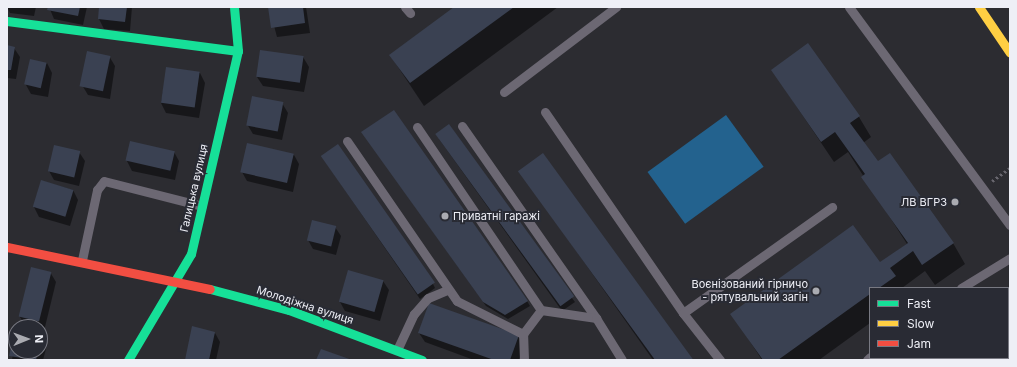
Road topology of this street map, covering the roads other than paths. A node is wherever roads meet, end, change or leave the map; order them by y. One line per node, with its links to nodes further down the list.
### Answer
1 (234, 7): 6 (street, Галицька вулиця)
2 (616, 7): 8 (lane)
3 (849, 7): 15 (lane)
4 (979, 7): 7 (street)
5 (7, 21): 6 (street)
6 (238, 51): 13 (street, Галицька вулиця)
7 (1010, 53)
8 (504, 92)
9 (545, 112): 23 (lane)
10 (462, 126): 24 (lane)
11 (417, 127): 22 (lane)
12 (347, 141): 21 (lane)
13 (202, 206): 18 (lane); 19 (street, Галицька вулиця)
14 (832, 207): 23 (lane)
15 (1010, 225)
16 (7, 247): 18 (street, Молодіжна вулиця)
17 (1010, 258): 20 (lane)
18 (82, 260): 19 (street, Молодіжна вулиця)
19 (178, 280): 26 (street, Молодіжна вулиця); 27 (street, Галицька вулиця)
20 (963, 287)
21 (447, 290): 25 (lane); 26 (lane)
22 (542, 310): 24 (lane); 25 (lane)
23 (683, 313): 31 (lane)
24 (596, 318): 30 (lane)
25 (523, 334): 29 (lane)
26 (397, 350): 28 (street, Молодіжна вулиця)
27 (128, 360)
28 (422, 360)
29 (524, 360)
30 (622, 360)
31 (720, 360)

